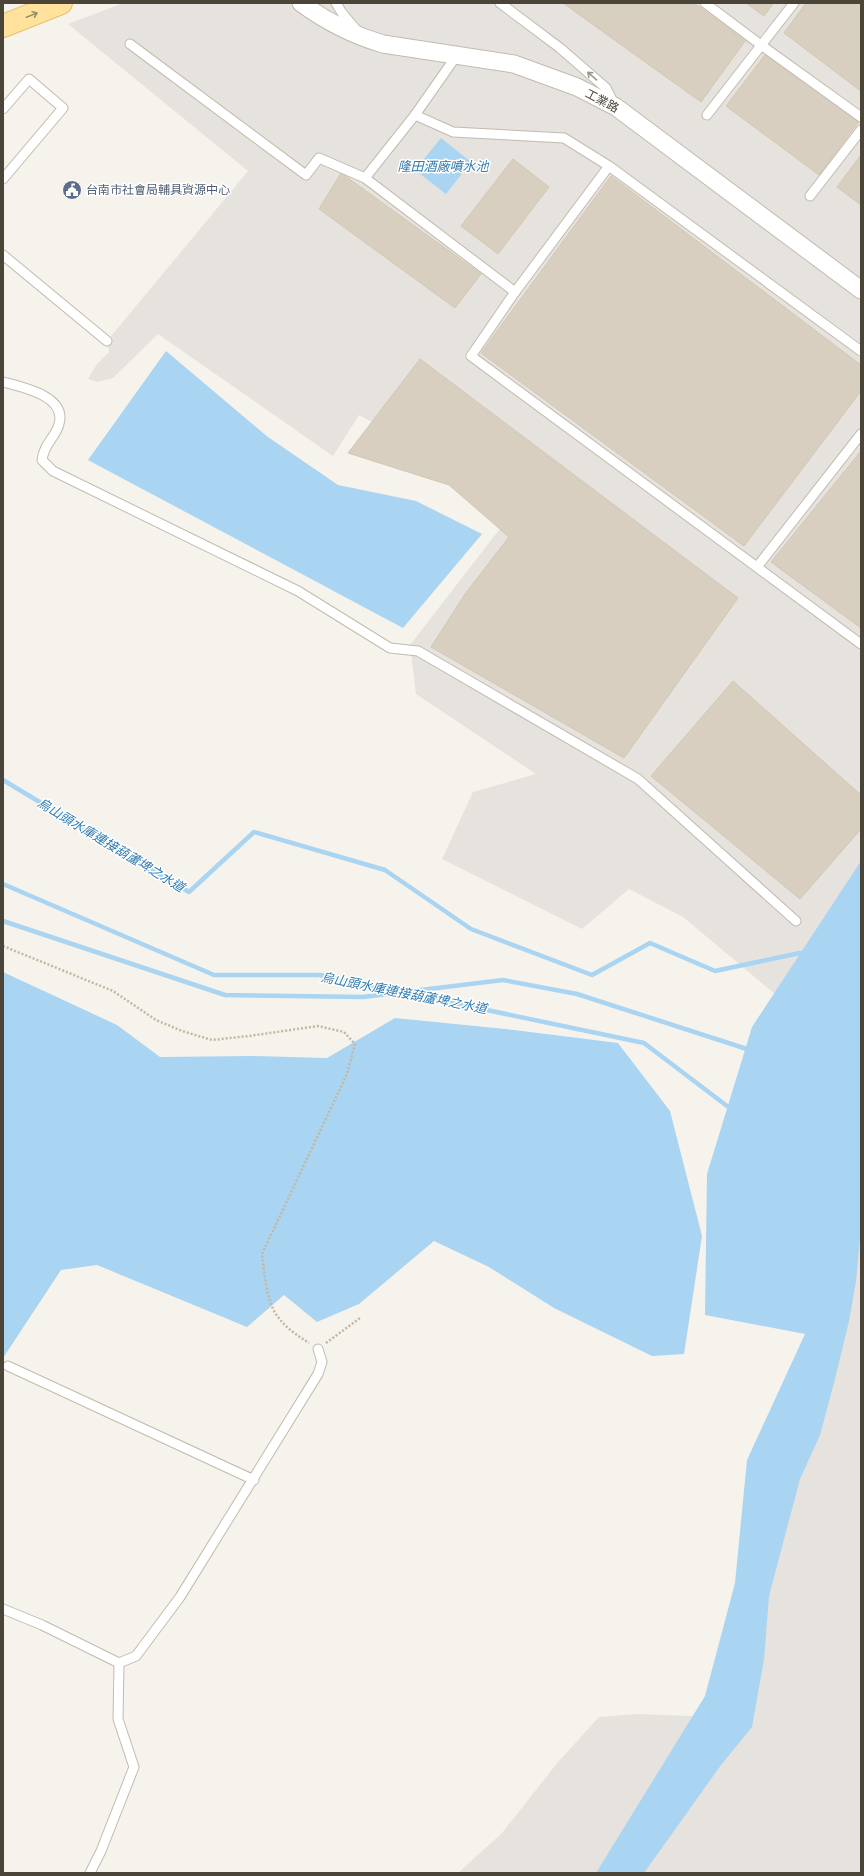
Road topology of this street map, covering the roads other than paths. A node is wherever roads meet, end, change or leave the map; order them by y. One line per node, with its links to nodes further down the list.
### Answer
1 (61, 3): 7 (main road, one-way to 1)
2 (301, 3): 8 (street, 工業路)
3 (336, 3): 8 (lane)
4 (500, 3): 12 (lane, one-way to 4)
5 (705, 3): 10 (lane)
6 (794, 3): 10 (lane)
7 (3, 26)
8 (365, 39): 11 (street, 工業路)
9 (130, 44): 19 (lane)
10 (761, 45): 15 (lane); 16 (lane)
11 (457, 55): 12 (street, 工業路); 14 (lane)
12 (616, 107): 23 (street, 工業路)
13 (3, 109): 20 (lane)
14 (415, 115): 18 (lane); 19 (lane)
15 (707, 115)
16 (861, 116)
17 (861, 130): 21 (lane)
18 (609, 166): 24 (lane); 26 (lane)
19 (365, 178): 24 (lane)
20 (3, 179)
21 (810, 196)
22 (3, 255): 25 (lane)
23 (861, 290)
24 (515, 292): 29 (lane)
25 (107, 341)
26 (861, 351)
27 (3, 382): 31 (lane)
28 (861, 434): 29 (lane)
29 (757, 567): 30 (lane)
30 (861, 644)
31 (796, 921)
32 (318, 1349): 34 (lane)
33 (8, 1366): 34 (lane)
34 (254, 1480): 36 (lane)
35 (3, 1609): 36 (lane)
36 (119, 1663): 37 (lane)
37 (90, 1873)

